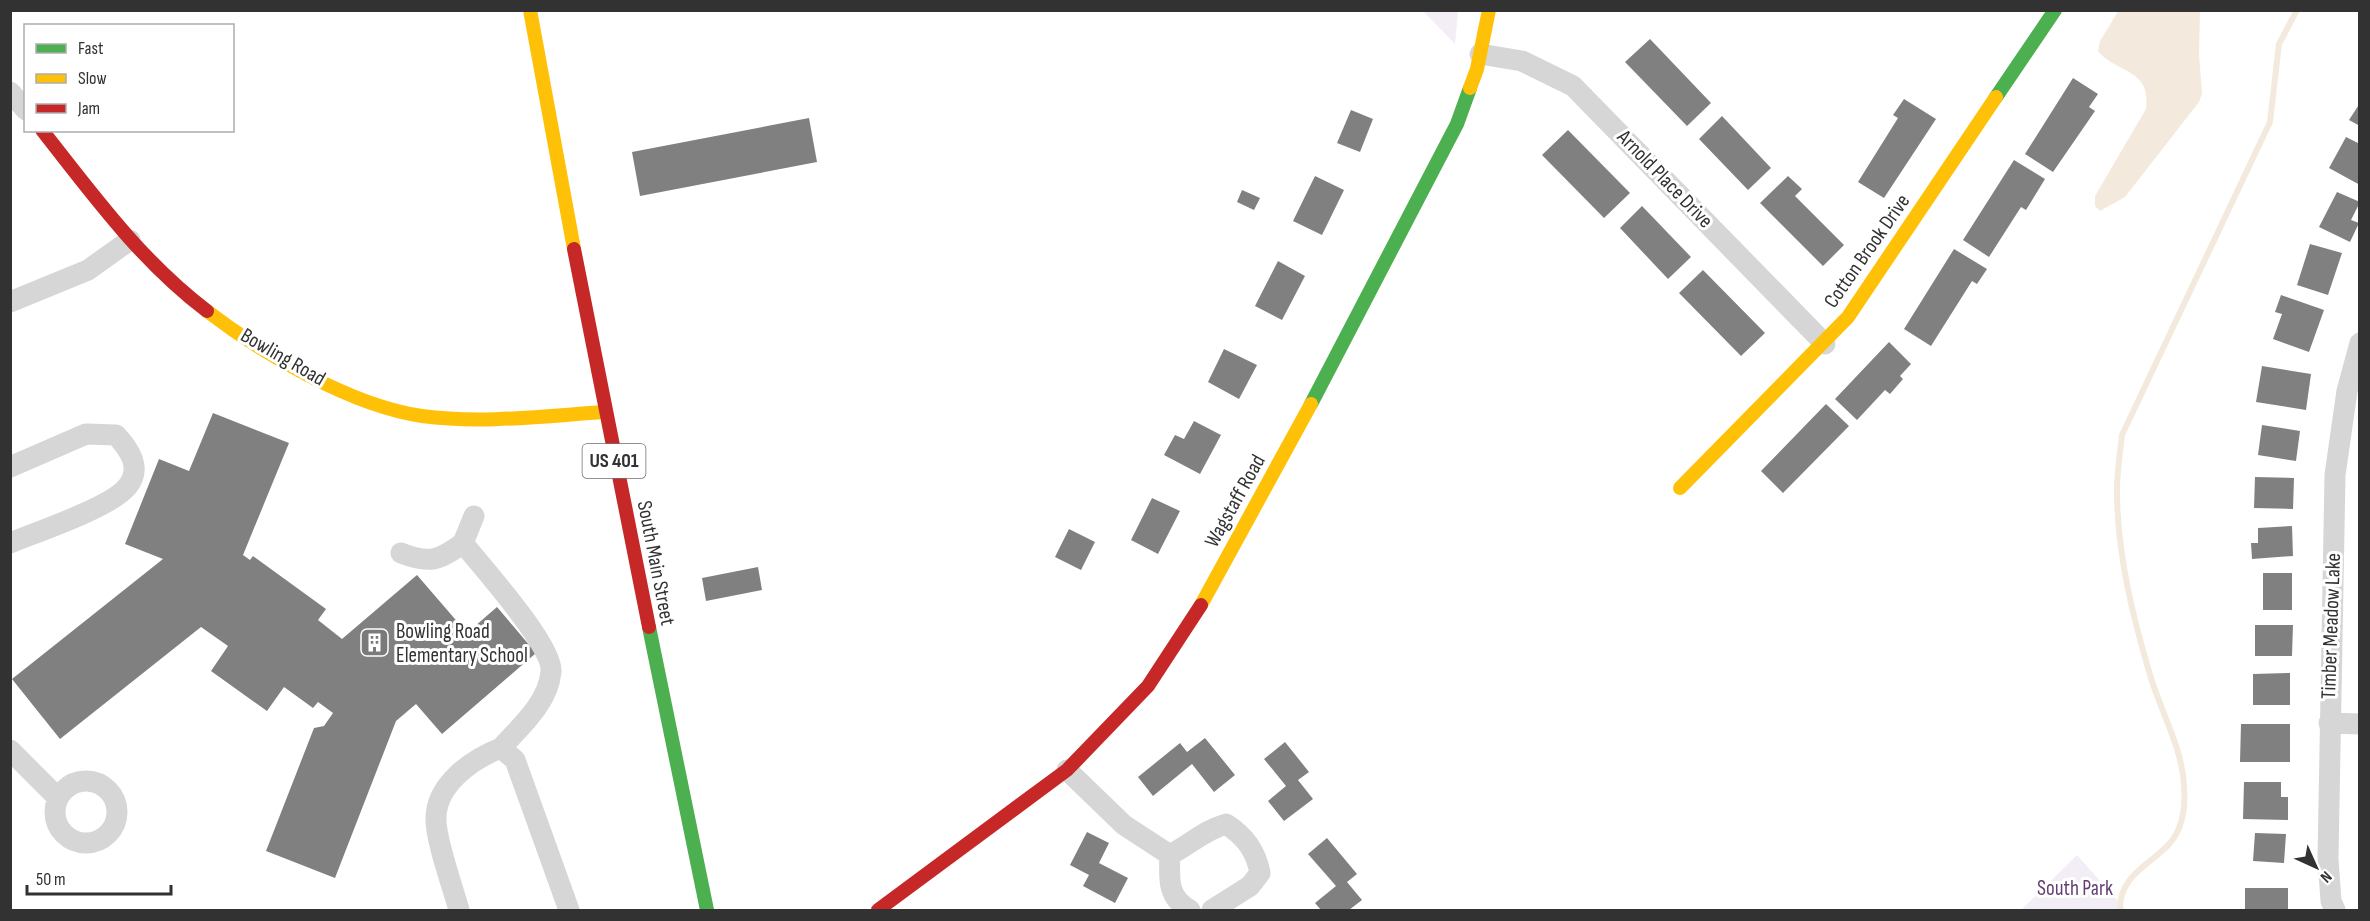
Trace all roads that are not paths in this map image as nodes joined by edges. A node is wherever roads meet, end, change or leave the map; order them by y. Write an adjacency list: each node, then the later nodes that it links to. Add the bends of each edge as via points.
1 (530, 10): 12 (main road, South Main Street / US 401)
2 (1489, 10): 4 (main road, Wagstaff Road)
3 (2055, 10): 10 (main road, Cotton Brook Drive, via 1872,284)
4 (1480, 54): 10 (street, Arnold Place Drive, via 1522,61 1573,86); 23 (main road, Wagstaff Road, via 1457,124 1427,186 1193,619 1148,686)
5 (10, 92): 6 (street)
6 (24, 108)
7 (44, 132): 8 (main road, Bowling Road)
8 (130, 240): 9 (street, via 88,270); 12 (main road, Bowling Road, via 175,285 244,337 309,375 374,404 430,417)
9 (10, 302)
10 (1825, 344): 14 (main road, Cotton Brook Drive)
11 (2360, 344): 19 (street, Timber Meadow Lake, via 2347,391 2335,475)
12 (604, 412): 28 (main road, South Main Street / US 401)
13 (10, 467): 16 (street, via 86,434 116,435 131,450 134,466 128,487 111,500)
14 (1680, 488)
15 (474, 516): 17 (street)
16 (10, 543)
17 (463, 543): 18 (street, via 444,557 420,561); 21 (street, via 542,641 552,670 538,707)
18 (401, 554)
19 (2329, 723): 20 (street); 32 (street, Timber Meadow Lake, via 2328,859)
20 (2360, 724)
21 (501, 748): 26 (street, via 484,754 458,774 439,798 436,820); 27 (street, via 515,760)
22 (10, 750): 24 (street)
23 (1067, 770): 25 (street, via 1124,825); 29 (main road, Wagstaff Road)
24 (58, 798)
25 (1170, 855): 30 (street, via 1169,887 1181,906); 31 (street, via 1210,829 1226,824 1257,855 1260,873 1250,886)
26 (459, 910)
27 (569, 910)
28 (707, 910)
29 (878, 910)
30 (1190, 910)
31 (1212, 910)
32 (2335, 910)

